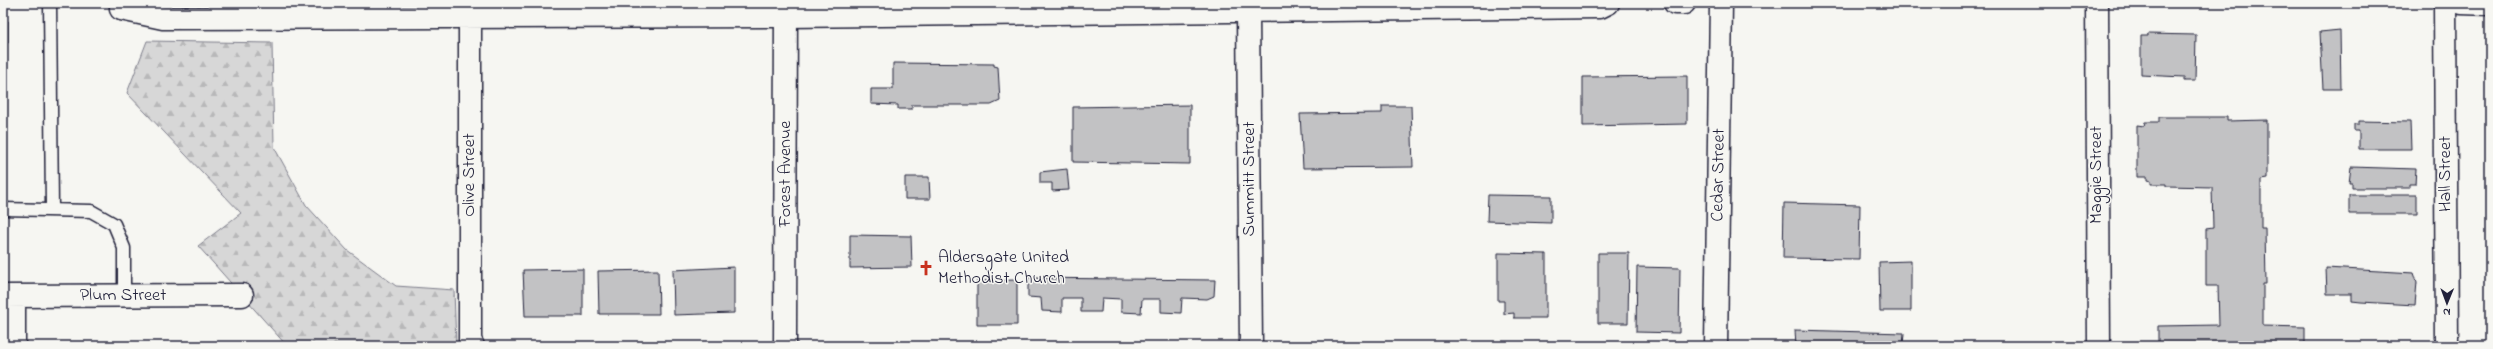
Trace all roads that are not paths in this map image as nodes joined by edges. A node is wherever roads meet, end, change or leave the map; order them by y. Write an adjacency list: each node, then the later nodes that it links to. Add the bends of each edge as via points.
1 (50, 3): 15 (lane)
2 (1608, 3): 13 (street, via 1600,7)
3 (1675, 3): 4 (street)
4 (1684, 3)
5 (1721, 3): 23 (street, Cedar Street)
6 (2096, 3): 24 (street, Maggie Street)
7 (2445, 3): 25 (street, Hall Street)
8 (2461, 3): 9 (street)
9 (2490, 4)
10 (121, 6): 11 (street, via 163,18)
11 (470, 10): 12 (street); 20 (street, Olive Street, via 470,340)
12 (786, 10): 13 (street); 21 (street, Forest Avenue)
13 (1248, 12): 22 (street, Summitt Street)
14 (3, 209): 15 (lane)
15 (52, 209): 18 (lane, via 91,212 114,224 124,248)
16 (242, 295): 18 (street, Plum Street)
17 (8, 296): 18 (street, Plum Street); 19 (street)
18 (124, 296)
19 (14, 346)
20 (473, 346)
21 (785, 346)
22 (1251, 346)
23 (1716, 346)
24 (2099, 346)
25 (2447, 346)

